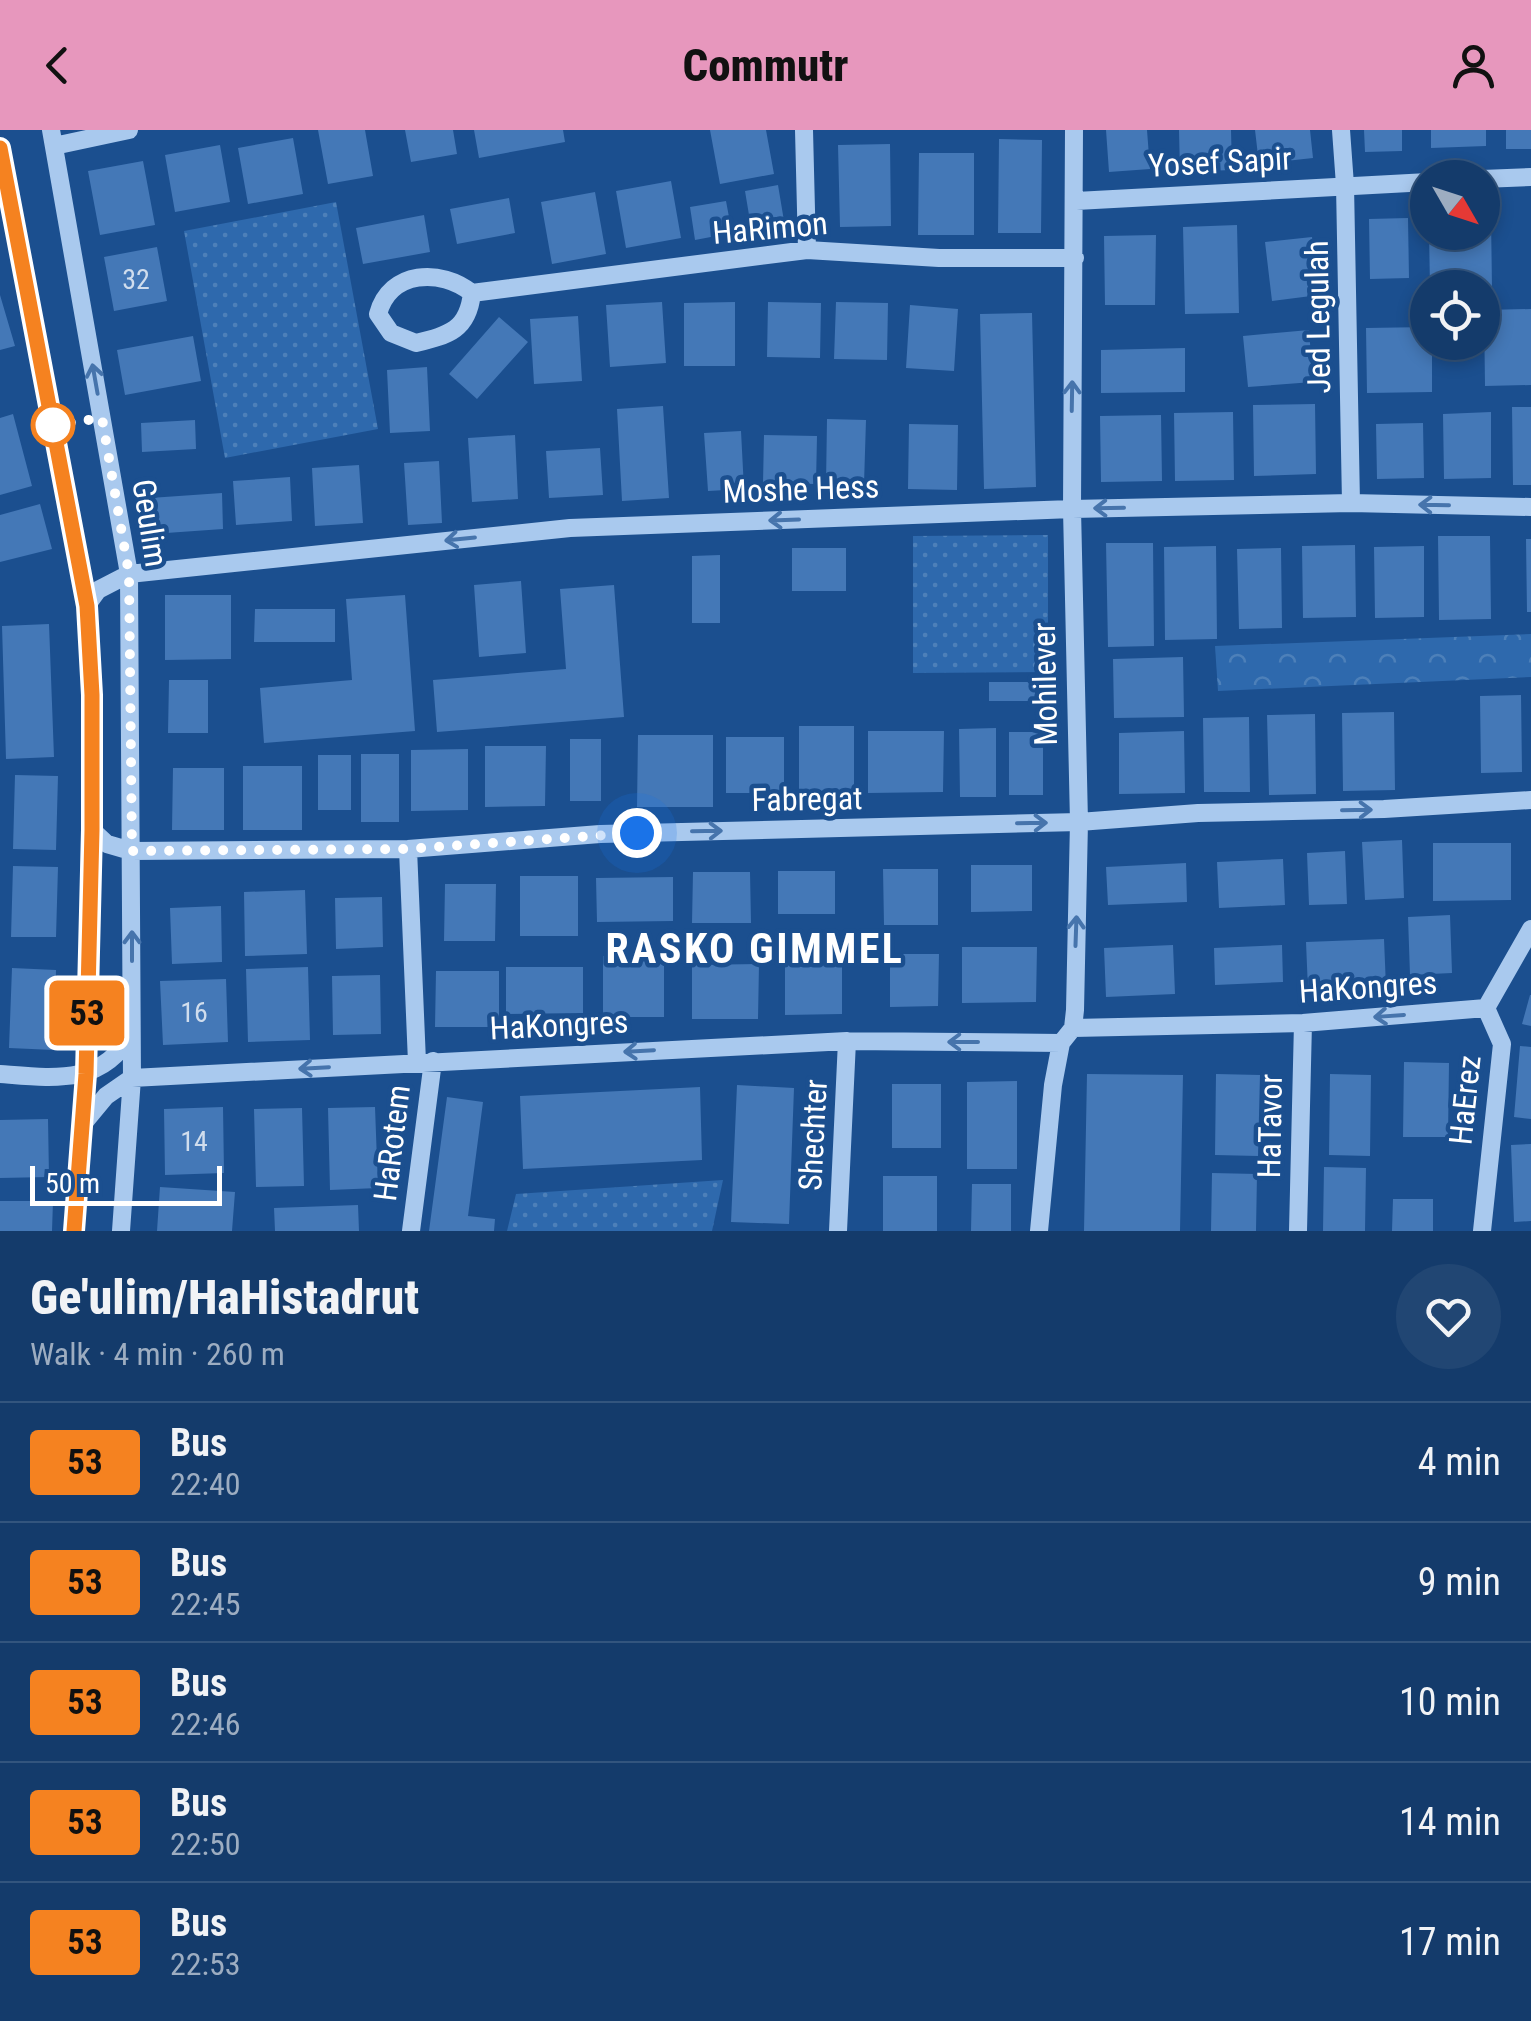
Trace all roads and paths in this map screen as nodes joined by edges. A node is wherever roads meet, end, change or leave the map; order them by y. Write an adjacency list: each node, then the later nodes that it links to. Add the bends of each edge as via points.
1 (129, 130): 5 (street)
2 (804, 130): 12 (street)
3 (1074, 130): 11 (street, Mohilever)
4 (1342, 130): 10 (street, Jed Legulah)
5 (52, 138): 18 (street, Geulim, one-way to 5)
6 (1, 161): 19 (street)
7 (1531, 177): 8 (street)
8 (1500, 179)
9 (1410, 183): 10 (street, Yosef Sapir)
10 (1346, 186): 11 (street, Yosef Sapir); 15 (street, Jed Legulah)
11 (1076, 201): 13 (street, Mohilever)
12 (806, 250): 13 (street, HaRimon); 14 (street, HaRimon)
13 (1075, 258): 17 (street, Mohilever, one-way to 13)
14 (472, 293): 14 (street, HaRimon, via 455,279 420,276 382,300 378,314 391,333 416,343 458,328 470,314)
15 (1351, 503): 16 (street, Moshe Hess, one-way to 15); 17 (street, Moshe Hess, one-way to 17)
16 (1531, 506)
17 (1072, 509): 18 (street, Moshe Hess, one-way to 18, via 570,528); 21 (street, Mohilever)
18 (129, 574): 19 (street, Moshe Hess, via 98,590); 24 (street, Geulim)
19 (87, 606): 22 (street)
20 (1531, 800): 21 (street, Fabregat, one-way to 20)
21 (1079, 822): 23 (street, Fabregat, one-way to 21, via 600,834); 29 (street, Mohilever, one-way to 21)
22 (92, 830): 24 (street, Fabregat, via 107,844); 33 (street)
23 (408, 849): 24 (street, Fabregat); 31 (street, HaRotem)
24 (132, 851): 28 (street, Geulim, one-way to 24)
25 (1531, 929): 26 (street, HaErez)
26 (1486, 1008): 27 (street, HaKongres, one-way to 27); 42 (street, HaErez, via 1502,1044)
27 (1303, 1022): 29 (street, HaKongres); 41 (street, HaTavor)
28 (132, 1031): 33 (street, via 114,1059); 34 (street, Geulim)
29 (1067, 1036): 30 (street, HaKongres, one-way to 30); 40 (street, Mohilever, via 1053,1085)
30 (847, 1041): 31 (street, HaKongres, one-way to 31); 39 (street, Shechter)
31 (425, 1062): 34 (street, HaKongres, one-way to 34); 38 (street, HaRotem)
32 (0, 1074): 33 (street)
33 (86, 1074): 35 (street)
34 (132, 1078): 35 (street, via 106,1096); 37 (street, Geulim)
35 (80, 1128): 36 (street)
36 (74, 1231)
37 (121, 1231)
38 (411, 1231)
39 (838, 1231)
40 (1039, 1231)
41 (1298, 1231)
42 (1482, 1231)

